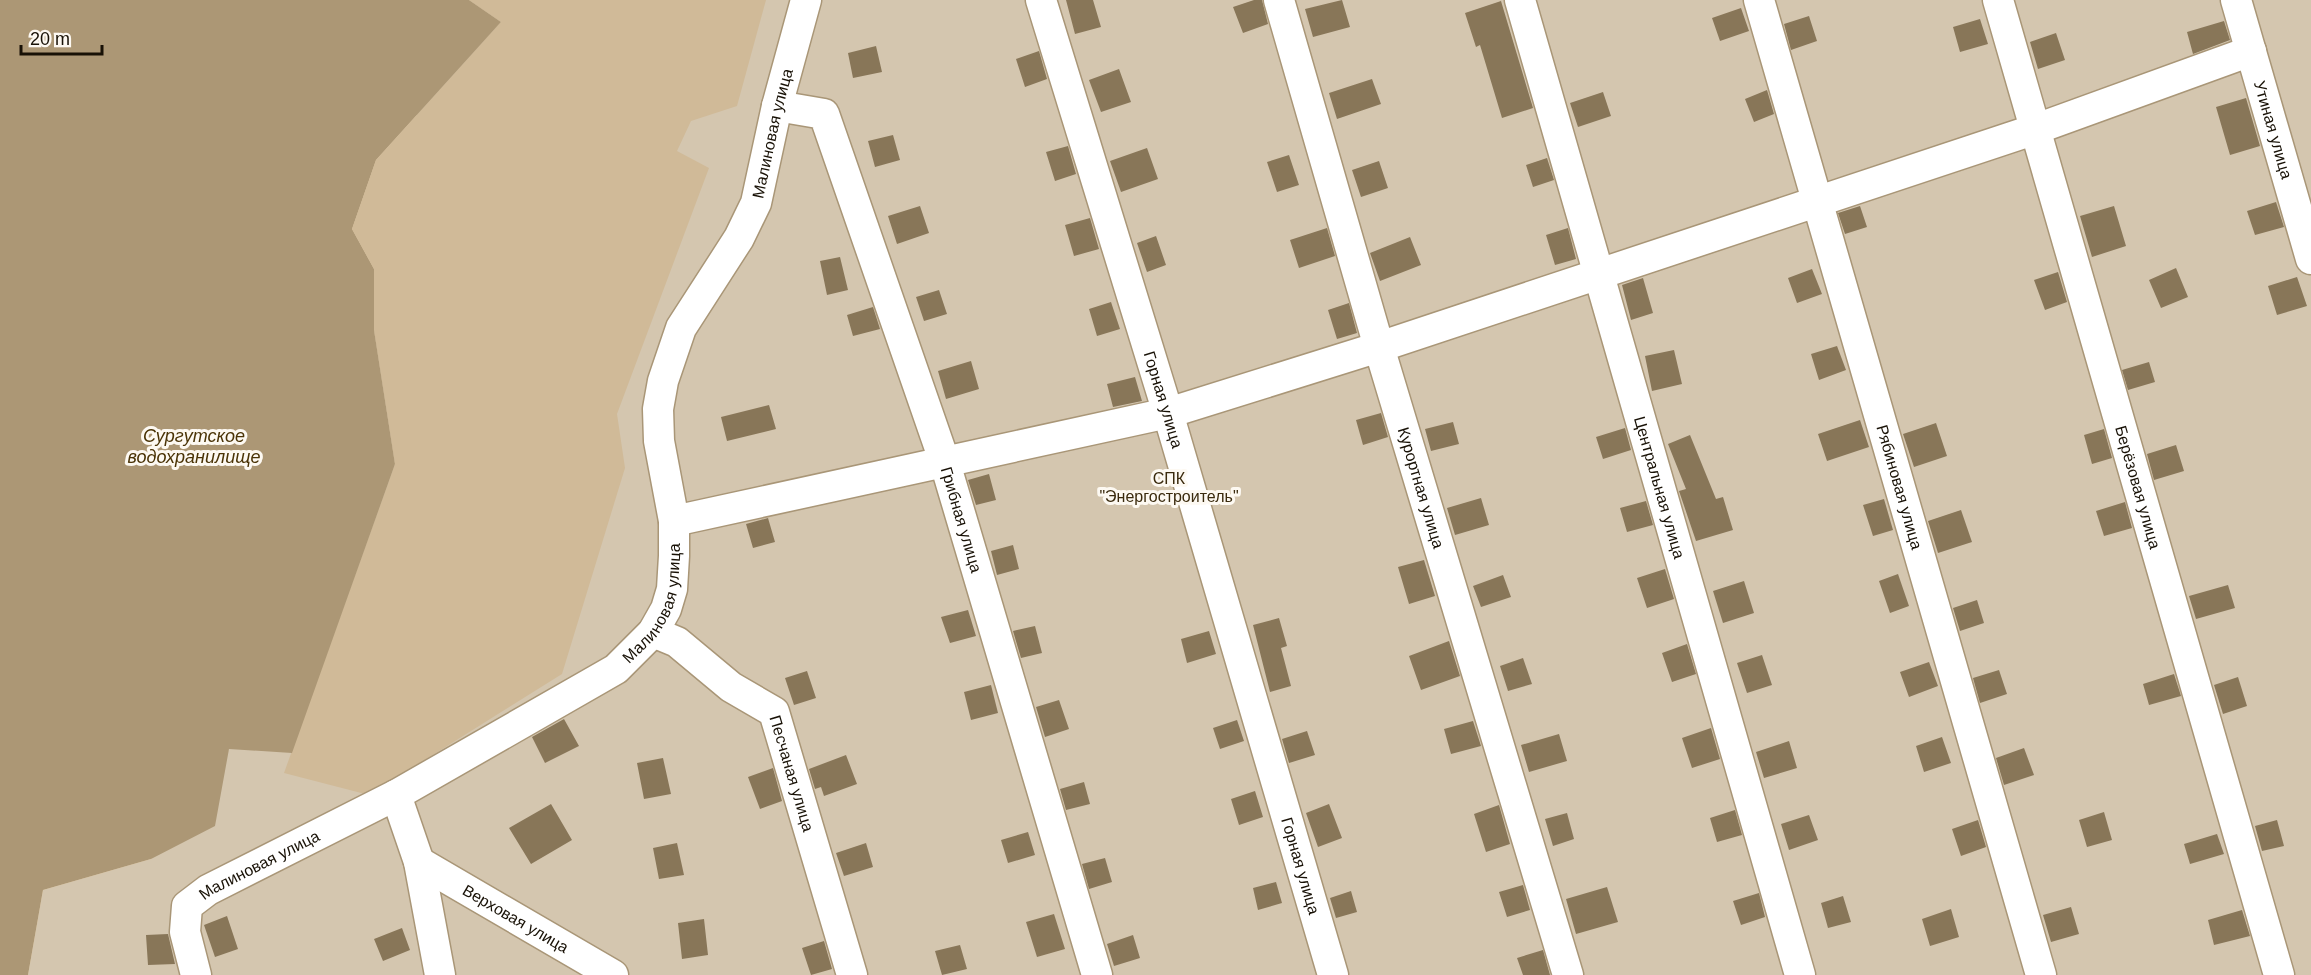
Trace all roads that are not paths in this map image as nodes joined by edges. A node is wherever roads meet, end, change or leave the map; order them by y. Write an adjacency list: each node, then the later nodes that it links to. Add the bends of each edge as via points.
1 (806, 0): 9 (street, Малиновая улица)
2 (1041, 0): 15 (street, Горная улица)
3 (1279, 0): 14 (street, Курортная улица)
4 (1520, 0): 13 (street, Центральная улица)
5 (1759, 0): 11 (street, Рябиновая улица)
6 (1998, 0): 10 (street, Берёзовая улица)
7 (2236, 0): 8 (street, Утиная улица)
8 (2251, 51): 10 (street); 12 (street, Утиная улица)
9 (777, 106): 16 (street, Грибная улица, via 824,114); 17 (street, Малиновая улица, via 756,203 739,238 681,328 663,381 658,409 659,441)
10 (2036, 129): 11 (street); 30 (street, Берёзовая улица)
11 (1818, 201): 13 (street); 29 (street, Рябиновая улица)
12 (2311, 259)
13 (1598, 275): 14 (street); 28 (street, Центральная улица)
14 (1380, 347): 15 (street); 27 (street, Курортная улица)
15 (1168, 413): 16 (street); 26 (street, Горная улица)
16 (945, 463): 17 (street); 25 (street, Грибная улица)
17 (674, 521): 18 (street, Малиновая улица, via 672,588)
18 (653, 632): 19 (street, Малиновая улица, via 616,669); 24 (street, Песчаная улица, via 677,642 731,687 774,712)
19 (396, 795): 20 (street); 21 (street, Малиновая улица, via 208,890 187,906 185,932)
20 (419, 862): 22 (street); 23 (street, Верховая улица)
21 (196, 975)
22 (440, 975)
23 (614, 975)
24 (852, 975)
25 (1097, 975)
26 (1333, 975)
27 (1568, 975)
28 (1800, 975)
29 (2041, 975)
30 (2279, 975)

